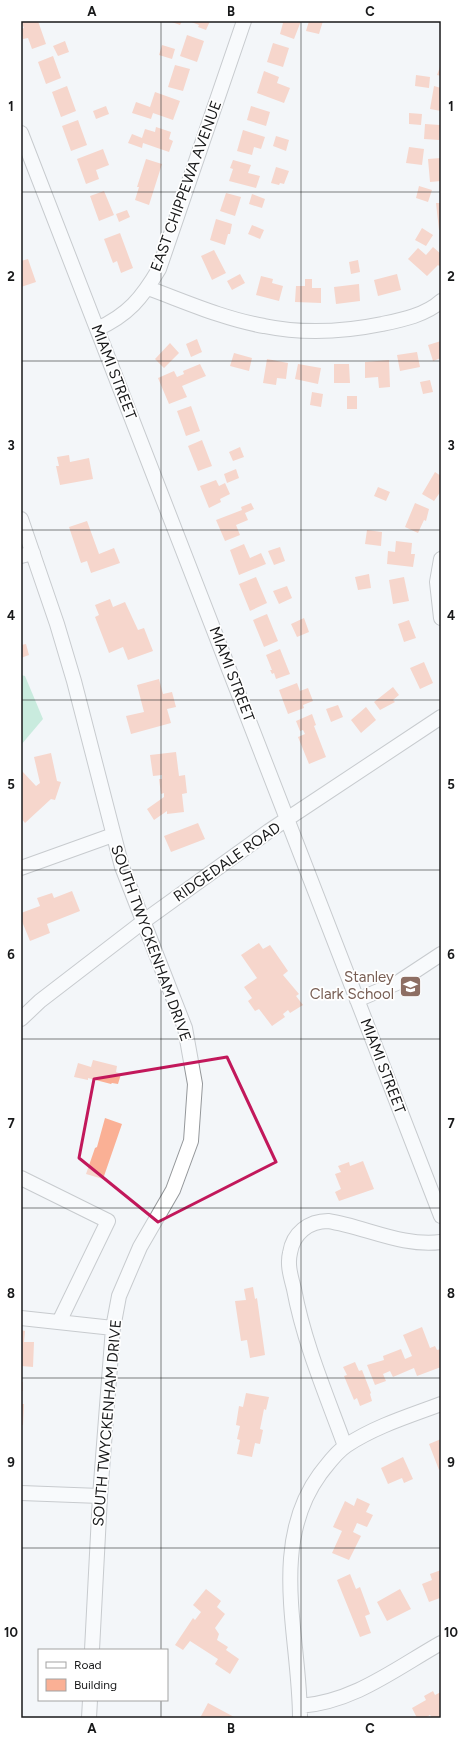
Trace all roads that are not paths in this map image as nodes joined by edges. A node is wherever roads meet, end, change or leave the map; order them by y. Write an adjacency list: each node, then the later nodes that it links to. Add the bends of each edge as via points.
1 (244, 21): 3 (street, EAST CHIPPEWA AVENUE, via 168,246)
2 (21, 132): 5 (street, MIAMI STREET)
3 (148, 288): 4 (street, via 202,308 263,326 309,331 343,330 393,322 414,316); 5 (street, EAST CHIPPEWA AVENUE, via 126,313)
4 (441, 301)
5 (97, 329): 11 (street, MIAMI STREET)
6 (21, 519): 7 (street, SOUTH TWYCKENHAM DRIVE)
7 (27, 555): 12 (street, SOUTH TWYCKENHAM DRIVE, via 57,624)
8 (441, 559): 9 (street, via 437,582)
9 (441, 618)
10 (441, 717): 11 (street, RIDGEDALE ROAD)
11 (288, 819): 14 (street, RIDGEDALE ROAD); 16 (street, MIAMI STREET)
12 (113, 835): 13 (street); 14 (street, SOUTH TWYCKENHAM DRIVE, via 131,893)
13 (21, 868)
14 (144, 921): 17 (street, RIDGEDALE ROAD, via 40,1001); 23 (street, SOUTH TWYCKENHAM DRIVE, via 185,1028 194,1084 191,1140 173,1190 140,1247 119,1296)
15 (441, 954): 16 (street, via 397,983)
16 (357, 1000): 19 (street, MIAMI STREET)
17 (21, 1019)
18 (21, 1178): 22 (street, via 108,1220)
19 (441, 1216)
20 (441, 1242): 25 (street, via 408,1241 328,1221 320,1221 305,1228 294,1240 289,1254 289,1264 298,1315 305,1340)
21 (21, 1318): 22 (street)
22 (59, 1322): 23 (street)
23 (113, 1328): 27 (street, SOUTH TWYCKENHAM DRIVE)
24 (441, 1404): 25 (street, via 371,1431)
25 (346, 1446): 31 (street, via 330,1461 304,1501 292,1542 291,1585)
26 (21, 1493): 27 (street)
27 (100, 1496): 29 (street, SOUTH TWYCKENHAM DRIVE)
28 (441, 1643): 31 (street, via 365,1688)
29 (92, 1649)
30 (90, 1701): 32 (street)
31 (300, 1712)
32 (89, 1718)

